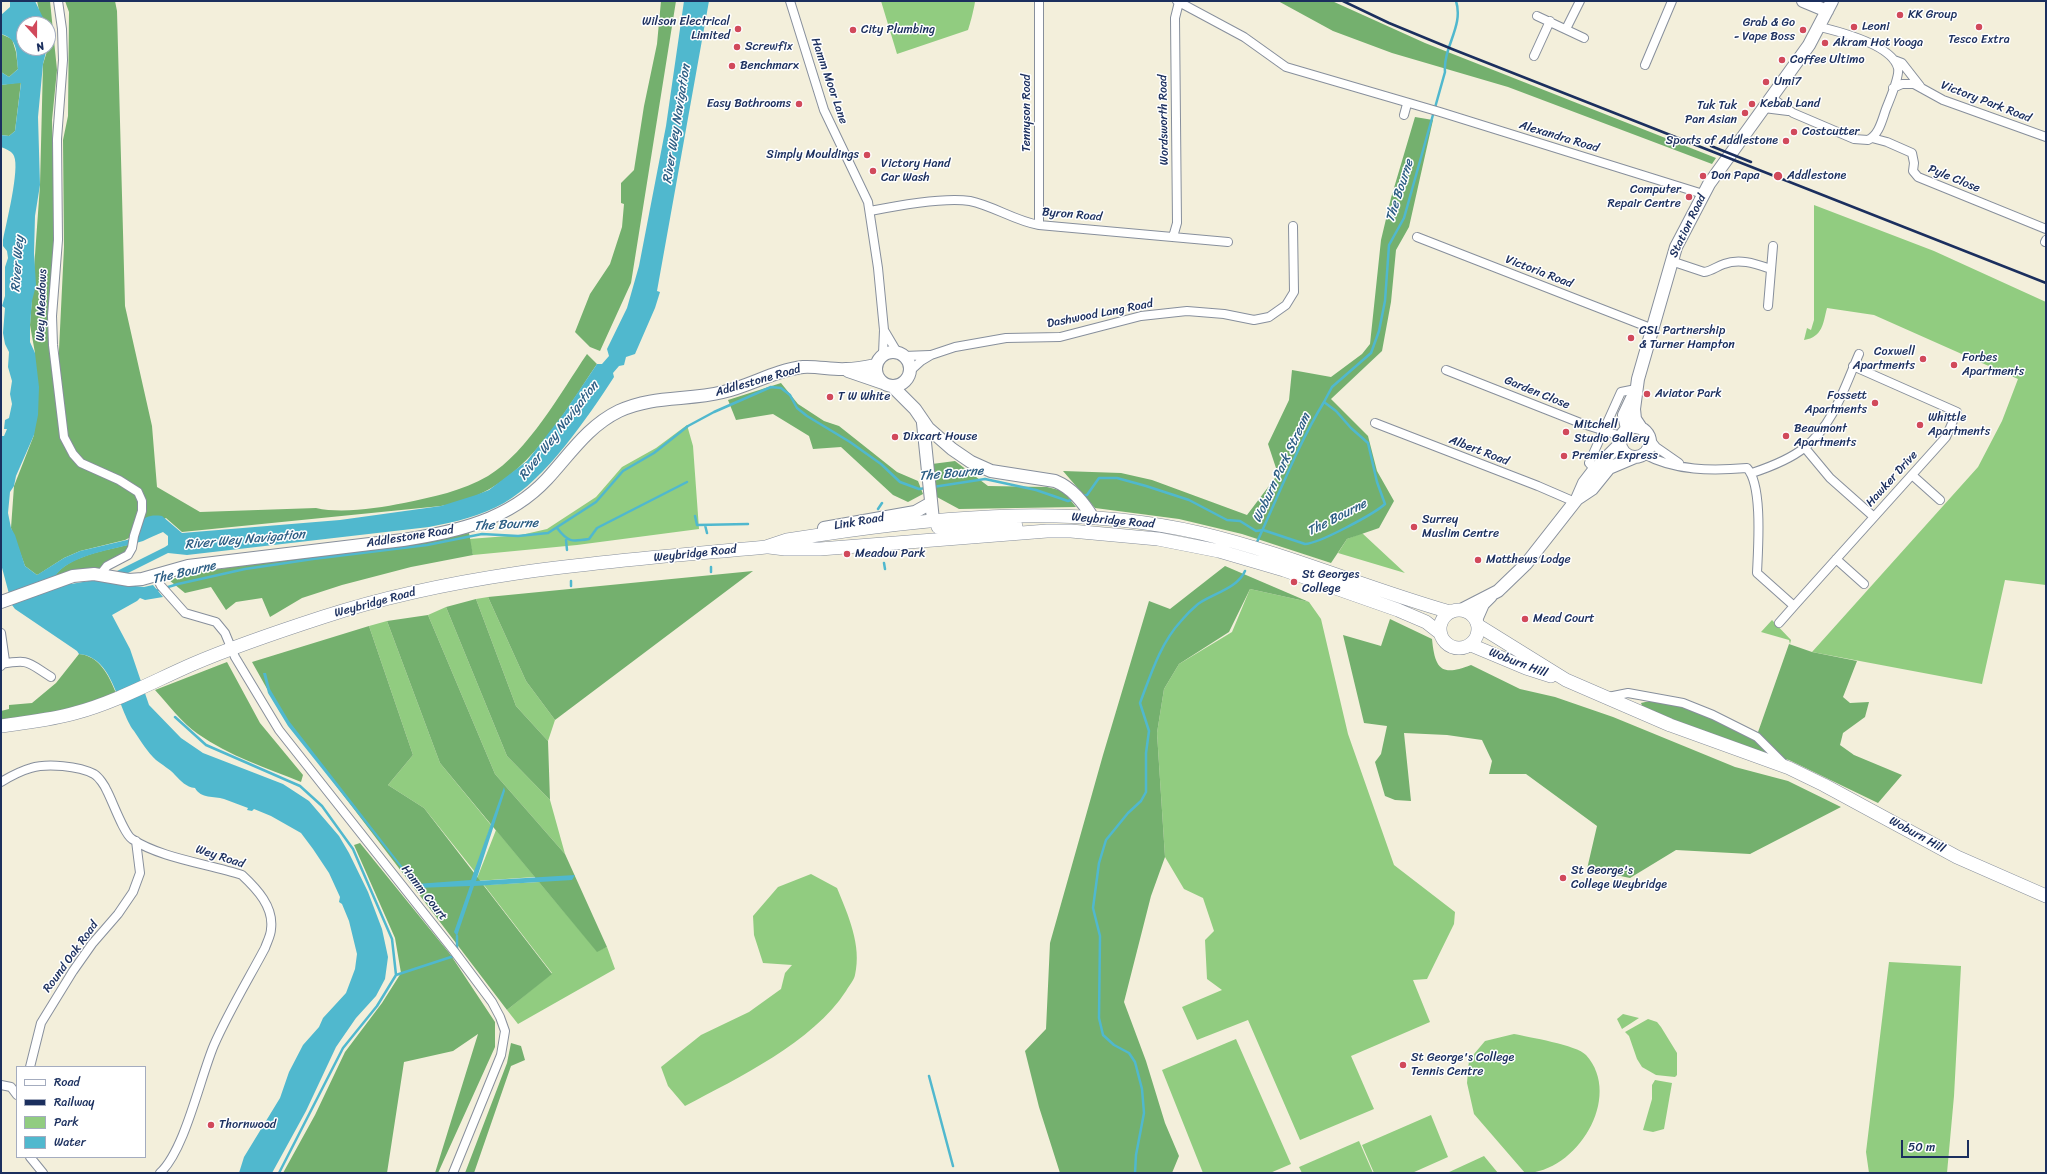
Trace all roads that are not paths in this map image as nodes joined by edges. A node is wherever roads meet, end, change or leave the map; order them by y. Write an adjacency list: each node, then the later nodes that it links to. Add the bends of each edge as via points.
1 (58, 1): 74 (street, Wey Meadows, via 63,60 57,139 58,240 52,316 58,400 64,437 81,463 119,480 138,492 142,501 142,511 128,555 107,566)
2 (790, 1): 27 (street, Hamm Moor Lane, via 824,110 862,188)
3 (1039, 1): 28 (street, Tennyson Road)
4 (1580, 1): 12 (street)
5 (1672, 1): 16 (street)
6 (1803, 1): 8 (street)
7 (1178, 2): 20 (street, Alexandra Road, via 1256,45 1286,67); 31 (street, Wordsworth Road, via 1175,18 1177,222)
8 (1830, 6): 11 (street, Station Road)
9 (1537, 16): 10 (street)
10 (1550, 21): 12 (street); 14 (street)
11 (1820, 27): 15 (street, Victory Park Road, via 1872,44); 19 (street, Station Road)
12 (1566, 29): 13 (street, via 1569,33)
13 (1584, 38)
14 (1534, 56)
15 (1894, 60): 17 (street, Victory Park Road, via 1902,63); 18 (street, via 1898,70)
16 (1645, 65)
17 (1920, 86): 18 (street, via 1910,83); 24 (street, Victory Park Road, via 1943,100)
18 (1894, 88): 25 (street, via 1879,129)
19 (1772, 98): 21 (street, Station Road); 22 (street)
20 (1404, 102): 23 (street); 26 (street, Alexandra Road)
21 (1764, 108): 22 (street); 26 (street, Station Road)
22 (1788, 111): 25 (street, via 1854,139)
23 (1404, 115)
24 (2046, 137)
25 (1872, 138): 30 (street, Pyle Close, via 1912,153 1913,171 1918,177)
26 (1704, 194): 35 (street, Station Road)
27 (870, 211): 28 (street, Byron Road, via 959,200 995,208); 39 (street, Hamm Moor Lane)
28 (1039, 225): 31 (street, Byron Road)
29 (1293, 226): 43 (street, Dashwood Lang Road, via 1294,292 1286,305 1269,317 1254,320 1187,311 1141,316 1060,337 988,340)
30 (2046, 229)
31 (1173, 237): 33 (street, Byron Road)
32 (1417, 237): 38 (street, Victoria Road)
33 (1228, 242)
34 (1773, 246): 36 (street)
35 (1671, 261): 36 (street, via 1704,272 1737,261); 38 (street, Station Road)
36 (1771, 269): 37 (street)
37 (1768, 306)
38 (1653, 329): 50 (street, Station Road)
39 (884, 330): 40 (street, Hamm Moor Lane); 41 (street, Hamm Moor Lane)
40 (883, 354): 41 (street); 44 (street)
41 (901, 354): 43 (street, Dashwood Lang Road); 48 (street, via 909,363)
42 (1859, 354): 45 (street)
43 (931, 355): 48 (street, Dashwood Lang Road, via 920,361)
44 (876, 365): 46 (street, Addlestone Road); 49 (street, via 876,375)
45 (1853, 366): 58 (street, via 1837,407); 63 (street, Hawker Drive, via 1957,412 1946,437)
46 (845, 370): 49 (street, Addlestone Road); 75 (street, Addlestone Road, via 807,367 790,369 723,392 649,400 634,405 612,415 593,428 529,496 503,513 468,527 403,540 188,566)
47 (1446, 370): 55 (street, Garden Close)
48 (909, 373): 49 (street, via 902,383); 51 (street, Addlestone Road)
49 (887, 385): 51 (street, Addlestone Road)
50 (1636, 391): 54 (street, Station Road, via 1635,419); 55 (street, via 1621,392); 56 (street, Station Road, via 1624,415)
51 (915, 408): 52 (street, Addlestone Road)
52 (923, 423): 64 (street, via 927,442); 68 (street, Addlestone Road, via 952,449 991,471 1055,481 1072,491)
53 (1375, 423): 66 (street, Albert Road)
54 (1641, 428): 56 (street); 57 (street)
55 (1604, 431): 56 (street, Garden Close); 61 (street, via 1589,463)
56 (1623, 436): 59 (street, via 1624,452 1630,456); 61 (street)
57 (1649, 438): 59 (street, via 1649,446); 60 (street, via 1660,451)
58 (1805, 448): 62 (street, via 1780,463); 67 (street, via 1830,478)
59 (1639, 455): 60 (street); 61 (street)
60 (1685, 467): 62 (street, via 1719,470 1747,468)
61 (1598, 473): 66 (street, via 1592,489)
62 (1752, 473): 79 (street, via 1757,497 1758,573)
63 (1912, 475): 65 (street); 67 (street, Hawker Drive)
64 (930, 492): 69 (street); 71 (street, Link Road, via 915,512 798,533)
65 (1940, 500)
66 (1576, 501): 77 (street, via 1526,564 1506,585)
67 (1874, 517): 73 (street, Hawker Drive)
68 (1093, 518): 69 (main road, Weybridge Road, via 995,517); 80 (main road, Weybridge Road, via 1159,525 1237,543)
69 (933, 520): 70 (main road, via 939,528 1007,525); 71 (main road, Weybridge Road)
70 (1047, 531): 72 (main road, Weybridge Road, via 820,549 785,550); 84 (main road, Weybridge Road, via 1130,535 1255,560 1398,610 1426,622)
71 (787, 540): 72 (main road, Weybridge Road)
72 (766, 547): 86 (main road, Weybridge Road, via 556,568 452,583 323,617)
73 (1836, 559): 76 (street); 79 (street, Hawker Drive)
74 (102, 575): 75 (street, Addlestone Road, via 129,580); 78 (street, Addlestone Road, via 88,574 68,578)
75 (158, 581): 86 (street, Hamm Court, via 166,593 189,615 216,622 225,633)
76 (1864, 584)
77 (1492, 595): 80 (street); 81 (street, via 1483,604)
78 (3, 601)
79 (1794, 606): 82 (street, Hawker Drive)
80 (1455, 611): 81 (main road, via 1469,614); 84 (main road, via 1442,620)
81 (1478, 623): 85 (main road, via 1477,636); 89 (main road, Woburn Hill)
82 (1779, 623)
83 (1, 633): 87 (street, via 5,661)
84 (1440, 633): 85 (main road, via 1446,644 1451,647 1462,648)
85 (1471, 645): 89 (main road, Woburn Hill, via 1526,668)
86 (232, 649): 91 (main road, Weybridge Road, via 116,699 62,716); 102 (street, Hamm Court, via 279,730 454,951 492,1002 500,1017 505,1031 501,1055)
87 (1, 665): 88 (street, via 22,660)
88 (50, 677)
89 (1566, 680): 90 (main road, Woburn Hill)
90 (1607, 698): 92 (main road, Woburn Hill, via 1670,725); 92 (street, Woburn Hill, via 1628,693 1683,703 1757,737)
91 (1, 726)
92 (1790, 768): 95 (main road, Woburn Hill, via 1957,857)
93 (1, 782): 94 (street, Wey Road, via 32,767 50,765 95,775 107,790 130,838)
94 (136, 841): 96 (street, Round Oak Road, via 140,873 132,892 73,971 41,1022); 101 (street, Wey Road, via 152,849 242,875 254,885 264,899 271,921 271,931 265,948 214,1045 186,1124 174,1152)
95 (2046, 896)
96 (30, 1066)
97 (1, 1085): 98 (street)
98 (16, 1090)
99 (31, 1158): 100 (street)
100 (43, 1173)
101 (160, 1173)
102 (453, 1173)

